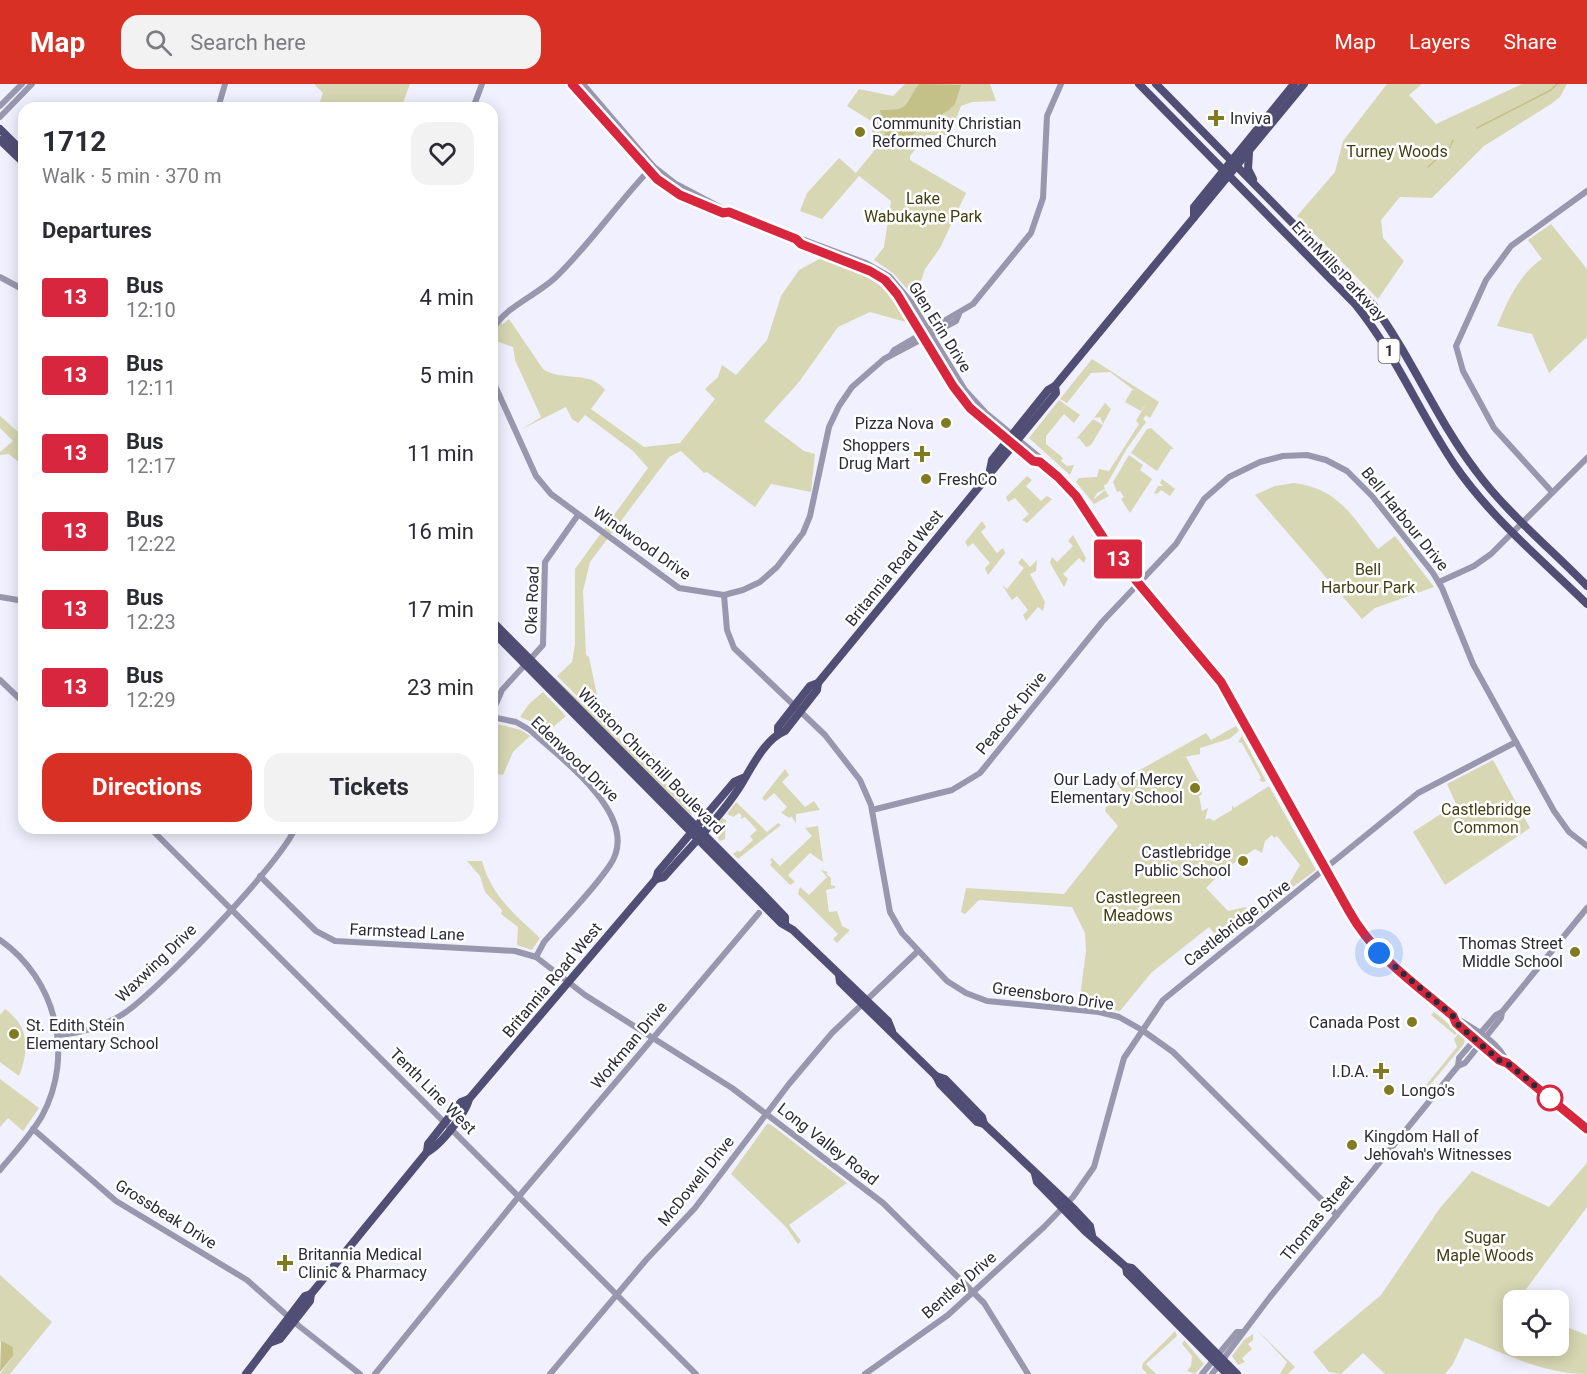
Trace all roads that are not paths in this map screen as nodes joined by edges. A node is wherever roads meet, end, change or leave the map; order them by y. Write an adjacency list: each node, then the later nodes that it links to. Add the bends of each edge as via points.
1 (22, 84): 15 (street)
2 (32, 84): 16 (street)
3 (215, 84): 12 (street)
4 (482, 84): 14 (street)
5 (572, 84): 24 (street, Glen Erin Drive)
6 (583, 84): 24 (street, Glen Erin Drive)
7 (1061, 84): 34 (street, Windwood Drive, via 1047,116 1043,198 1031,233 956,321)
8 (1139, 84): 25 (main road, Erin Mills Parkway / 1)
9 (1156, 84): 21 (main road, Erin Mills Parkway / 1)
10 (1294, 84): 20 (main road, Britannia Road West)
11 (1304, 84): 20 (main road, Britannia Road West)
12 (224, 86): 13 (street)
13 (220, 102)
14 (475, 102)
15 (0, 106)
16 (0, 117)
17 (0, 129): 19 (main road)
18 (0, 140): 22 (main road)
19 (18, 147)
20 (1246, 149): 21 (main road); 23 (main road, Britannia Road West); 26 (main road, via 1248,169)
21 (1221, 151): 23 (main road, Erin Mills Parkway / 1)
22 (18, 157)
23 (1234, 164): 25 (main road, Britannia Road West); 26 (main road, Erin Mills Parkway / 1)
24 (651, 168): 33 (street, via 557,276); 34 (street, Glen Erin Drive, via 680,195 796,239 804,238 878,269 894,280)
25 (1226, 173): 27 (main road, Erin Mills Parkway / 1); 28 (main road, Britannia Road West); 30 (main road, Britannia Road West, via 1194,207)
26 (1256, 186): 40 (main road, Erin Mills Parkway / 1, via 1372,305 1401,346 1471,465)
27 (1241, 188): 28 (main road); 41 (main road, Erin Mills Parkway / 1, via 1375,328 1456,467)
28 (1219, 189): 30 (main road, Britannia Road West)
29 (1587, 191): 38 (street, via 1511,246 1486,280 1456,346 1463,371 1502,440)
30 (1194, 217): 36 (main road, Britannia Road West, via 1055,387 1056,393)
31 (0, 277): 32 (street)
32 (18, 287)
33 (498, 323)
34 (926, 334): 36 (street, Glen Erin Drive, via 965,390); 45 (street, Windwood Drive, via 860,378 836,411 810,516 799,539 760,582)
35 (498, 392): 39 (street, Windwood Drive, via 538,479 550,494)
36 (1013, 440): 43 (street, Glen Erin Drive, via 1038,456 1076,496 1114,554); 55 (main road, Britannia Road West, via 818,683 817,690)
37 (1587, 458): 38 (street)
38 (1552, 492): 40 (street)
39 (578, 515): 45 (street, Windwood Drive, via 679,588); 51 (street, Oka Road, via 545,561 545,636)
40 (1523, 522): 41 (street); 44 (main road, Erin Mills Parkway / 1)
41 (1513, 531): 42 (street, via 1483,560); 48 (main road, Erin Mills Parkway / 1)
42 (1439, 582): 43 (street, Bell Harbour Drive, via 1354,476 1326,460 1295,455 1260,462 1220,483 1204,499 1176,544); 57 (street, Bell Harbour Drive, via 1473,664)
43 (1140, 584): 58 (street, Peacock Drive, via 1102,622 980,773 952,790); 63 (street, Glen Erin Drive, via 1221,682)
44 (1587, 586)
45 (723, 595): 55 (street, Greensboro Drive, via 727,630 734,648)
46 (0, 597): 47 (street)
47 (18, 600)
48 (1587, 604)
49 (498, 628): 51 (main road, Winston Churchill Boulevard)
50 (498, 636): 51 (main road, Winston Churchill Boulevard)
51 (529, 663): 54 (street, Oka Road, via 502,690); 59 (main road, Winston Churchill Boulevard)
52 (0, 680): 53 (street)
53 (18, 697)
54 (498, 700)
55 (797, 710): 58 (street, Greensboro Drive, via 825,735 853,770 867,792); 59 (main road, Britannia Road West, via 785,731 778,734 743,778 734,782)
56 (498, 717): 70 (street, Edenwood Drive, via 530,730 607,804 617,826 611,863 544,942)
57 (1516, 742): 62 (street, Bell Harbour Drive, via 1562,823); 63 (street, Castlebridge Drive, via 1418,793)
58 (872, 810): 69 (street, Greensboro Drive, via 887,902 898,927)
59 (697, 833): 71 (main road, Britannia Road West, via 664,877 656,879); 72 (main road, Winston Churchill Boulevard, via 781,923 845,978)
60 (156, 834): 65 (street, Tenth Line West)
61 (291, 834): 64 (street, Waxwing Drive)
62 (1587, 846)
63 (1326, 870): 73 (street, Castlebridge Drive, via 1169,994); 76 (street, Glen Erin Drive, via 1370,944)
64 (260, 876): 65 (street, Waxwing Drive); 70 (street, Farmstead Lane, via 316,931 335,941 515,951)
65 (231, 908): 74 (street, Waxwing Drive, via 130,1009 97,1027); 78 (street, Tenth Line West)
66 (1587, 908): 76 (street, Thomas Street)
67 (759, 913): 75 (street, Workman Drive)
68 (0, 940): 74 (street, via 38,978 51,1005)
69 (918, 951): 72 (street, McDowell Drive); 73 (street, Greensboro Drive, via 947,981 975,998 1110,1014)
70 (536, 957): 71 (street, Farmstead Lane)
71 (569, 983): 75 (street, Long Valley Road); 78 (main road, Britannia Road West, via 469,1099 462,1102)
72 (863, 1001): 77 (street, McDowell Drive); 83 (main road, Winston Churchill Boulevard, via 888,1021 892,1031 977,1122 984,1124 1035,1174 1037,1182)
73 (1142, 1030): 83 (street, Castlebridge Drive, via 1124,1058 1094,1167); 84 (street, Greensboro Drive, via 1173,1052)
74 (58, 1035): 79 (street, via 55,1083)
75 (653, 1037): 77 (street, Long Valley Road, via 707,1070); 82 (street, Workman Drive)
76 (1480, 1039): 80 (street, Glen Erin Drive, via 1499,1060); 84 (street, Thomas Street, via 1465,1063 1458,1066)
77 (766, 1114): 85 (street, Long Valley Road, via 883,1203); 86 (street, McDowell Drive, via 695,1208)
78 (448, 1125): 82 (street, Tenth Line West); 87 (main road, Britannia Road West, via 428,1144 427,1152 311,1294 305,1296)
79 (33, 1129): 81 (street); 87 (street, Grossbeak Drive, via 116,1201 247,1280)
80 (1587, 1129)
81 (0, 1170)
82 (520, 1196): 86 (street, Tenth Line West); 91 (street, Workman Drive)
83 (1065, 1205): 85 (street, Bentley Drive); 88 (main road, Winston Churchill Boulevard, via 1126,1267 1127,1273)
84 (1337, 1215): 88 (street, Thomas Street)
85 (973, 1292): 94 (street, Bentley Drive, via 935,1325); 95 (street, Long Valley Road, via 993,1315)
86 (618, 1295): 92 (street, McDowell Drive); 93 (street, Tenth Line West)
87 (291, 1319): 89 (main road, Britannia Road West, via 274,1334); 90 (street, Grossbeak Drive)
88 (1219, 1361): 96 (street, Thomas Street); 97 (street, Thomas Street); 98 (main road, Winston Churchill Boulevard); 99 (main road, Winston Churchill Boulevard)
89 (246, 1374)
90 (360, 1374)
91 (375, 1374)
92 (550, 1374)
93 (696, 1374)
94 (865, 1374)
95 (1028, 1374)
96 (1202, 1374)
97 (1212, 1374)
98 (1227, 1374)
99 (1237, 1374)

